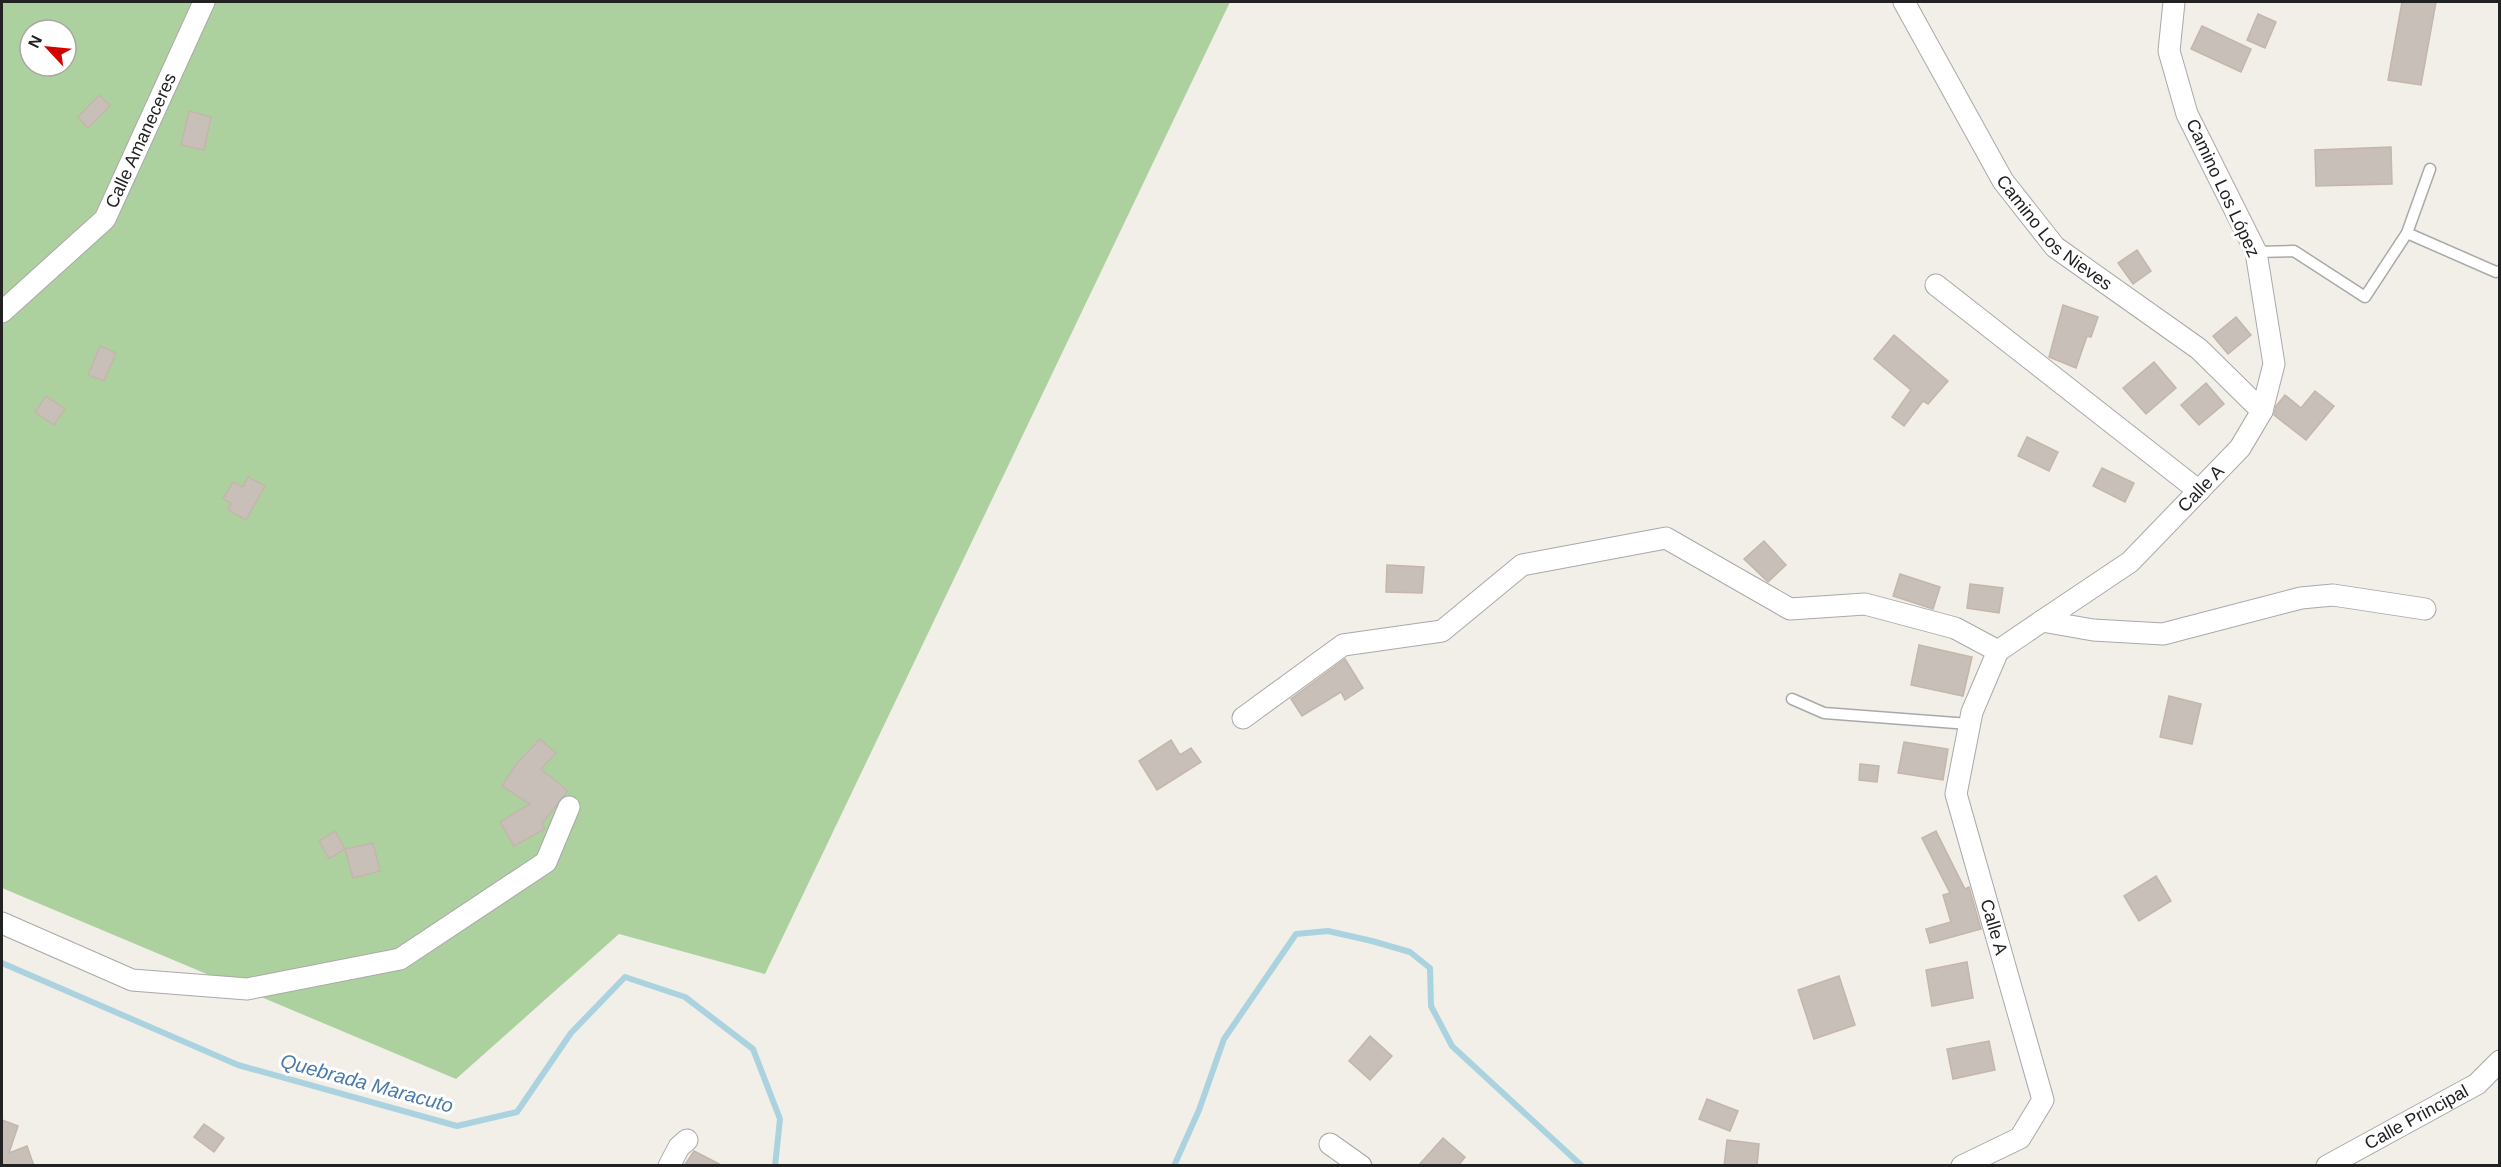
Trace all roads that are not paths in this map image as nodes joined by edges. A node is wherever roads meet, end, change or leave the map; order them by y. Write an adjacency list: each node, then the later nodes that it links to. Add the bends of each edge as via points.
1 (204, 2): 9 (street, Calle Amaneceres, via 105,219)
2 (1904, 2): 10 (street, Camino Los Nieves, via 2003,181 2055,247 2199,349)
3 (2174, 2): 6 (street, Camino Los López, via 2169,51 2187,114)
4 (2430, 169): 5 (lane)
5 (2407, 232): 6 (lane, via 2365,297 2294,251); 7 (lane)
6 (2256, 252): 10 (street, Camino Los López, via 2274,364)
7 (2499, 271)
8 (1936, 285): 11 (street)
9 (2, 312)
10 (2262, 411): 11 (street, Calle A, via 2240,448)
11 (2199, 491): 13 (street, Calle A, via 2130,562)
12 (2424, 609): 13 (street, via 2333,595 2301,598 2163,634 2093,630)
13 (2042, 621): 14 (street, Calle A)
14 (1998, 651): 16 (street, via 1955,628 1865,604 1790,609 1666,538 1522,565 1442,631 1343,645); 17 (street, Calle A)
15 (1792, 699): 17 (lane, via 1824,713)
16 (1243, 718)
17 (1970, 724): 25 (street, Calle A, via 1956,794 2043,1100 2020,1138)
18 (569, 807): 19 (street, via 546,862 400,959 246,989 132,980)
19 (2, 923)
20 (2499, 1062): 26 (street, Calle Principal, via 2477,1084)
21 (687, 1140): 23 (street)
22 (1330, 1144): 24 (street)
23 (669, 1166)
24 (1362, 1166)
25 (1962, 1166)
26 (2327, 1166)

